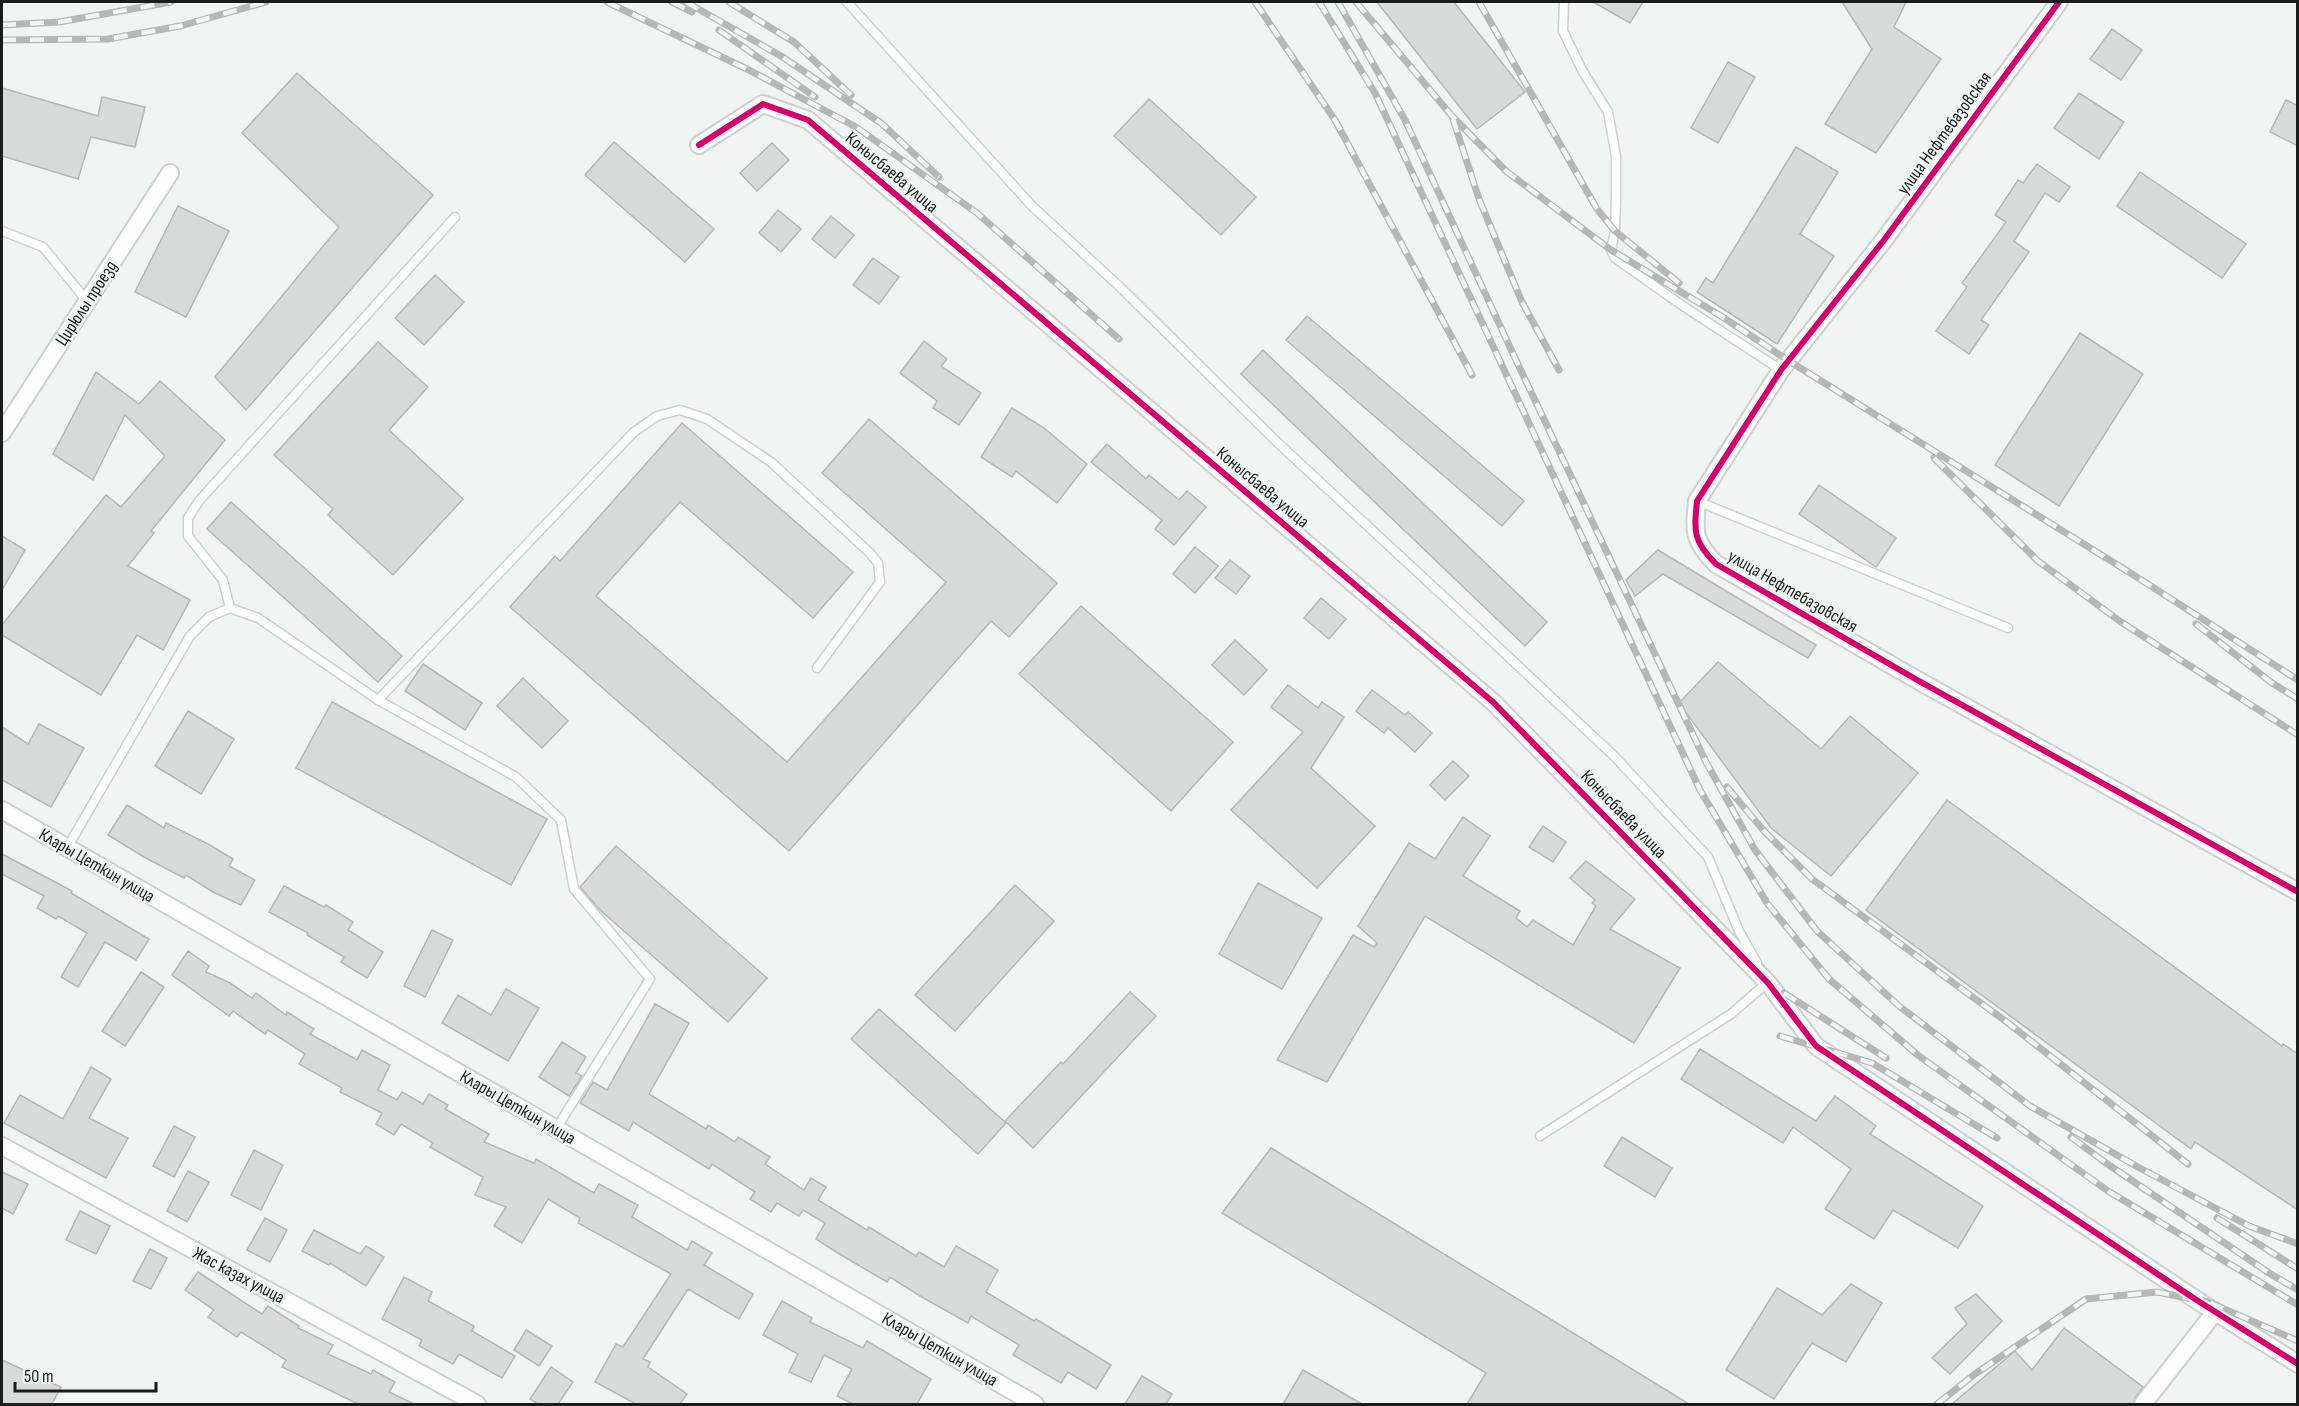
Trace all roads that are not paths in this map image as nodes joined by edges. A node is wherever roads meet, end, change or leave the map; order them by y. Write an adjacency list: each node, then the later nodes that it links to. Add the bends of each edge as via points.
1 (847, 2): 19 (lane, via 1032,206 1279,444 1615,757 1708,857 1739,931)
2 (1564, 2): 9 (lane, via 1563,31 1608,112 1616,156 1611,250 1615,258)
3 (2059, 2): 9 (street, улица Нефтебазовская, via 1884,240)
4 (699, 144): 19 (street, Конысбаева улица, via 763,104 808,120 1493,702)
5 (170, 173): 8 (street, Цирюлы проезд)
6 (455, 217): 12 (lane, via 199,501 188,518 188,536 223,580)
7 (2, 231): 8 (lane, via 43,247)
8 (87, 301): 10 (street, Цирюлы проезд)
9 (1781, 370): 11 (street, улица Нефтебазовская)
10 (2, 433)
11 (1697, 501): 13 (lane); 18 (street, улица Нефтебазовская, via 1695,526 1700,548 1716,564)
12 (230, 608): 15 (lane, via 258,618); 17 (lane, via 209,617 190,636)
13 (2008, 628)
14 (817, 668): 15 (lane, via 880,582 878,563 771,462 707,419 680,410 657,416 634,432)
15 (378, 700): 20 (lane, via 516,777 561,820 574,889 650,979)
16 (2, 810): 17 (street, Клары Цеткин улица)
17 (67, 848): 20 (street, Клары Цеткин улица)
18 (2298, 892)
19 (1768, 983): 21 (lane, via 1731,1014); 23 (street, via 1816,1046)
20 (556, 1129): 26 (street, Клары Цеткин улица)
21 (1540, 1136)
22 (2, 1146): 25 (street, Жас казах улица)
23 (2215, 1312): 24 (street); 27 (street)
24 (2298, 1364)
25 (477, 1404)
26 (1035, 1404)
27 (2143, 1404)

